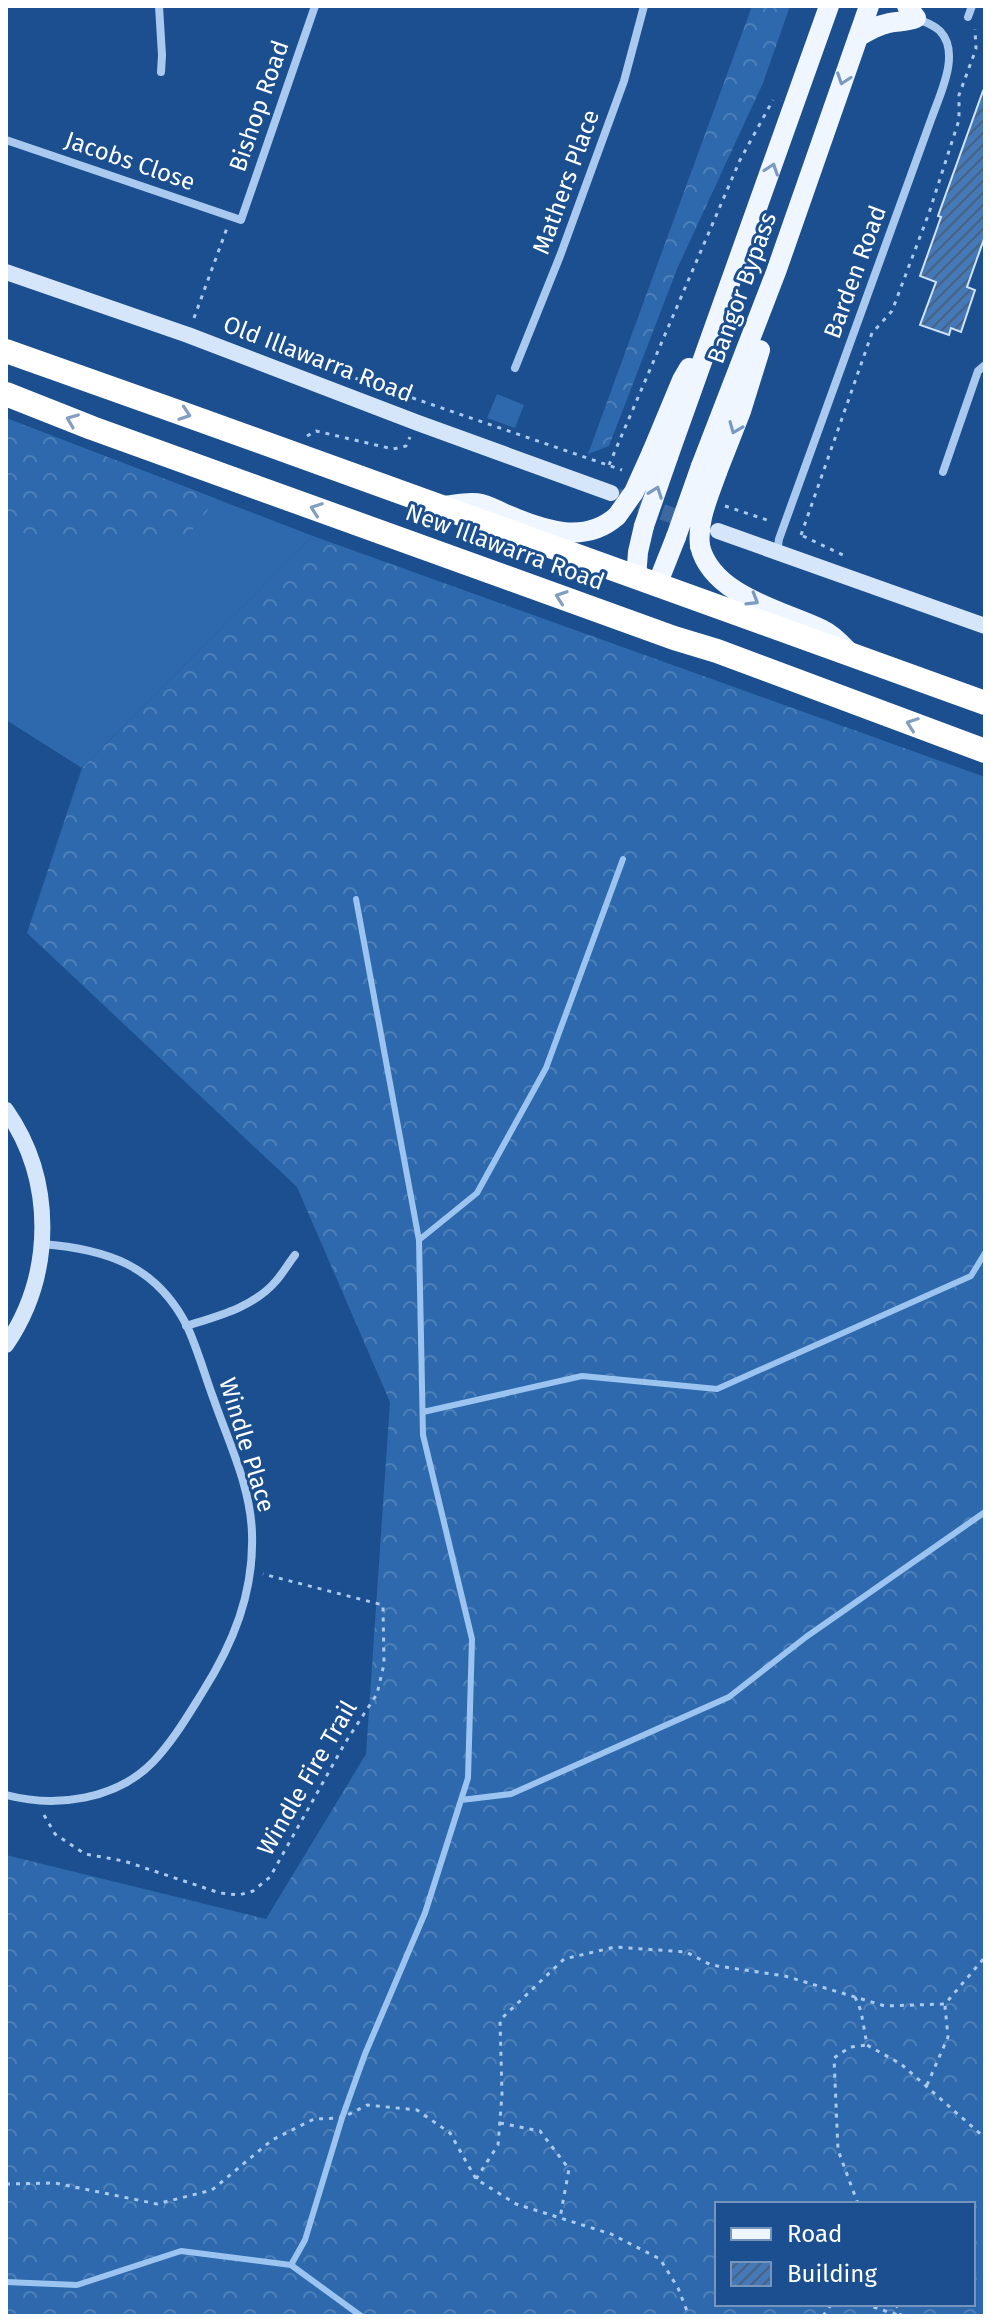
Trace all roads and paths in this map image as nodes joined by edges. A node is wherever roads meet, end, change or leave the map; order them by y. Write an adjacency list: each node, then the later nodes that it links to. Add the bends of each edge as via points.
1 (159, 6): 10 (street)
2 (315, 6): 14 (street, Bishop Road)
3 (644, 6): 19 (street, Mathers Place, via 624,81)
4 (829, 6): 23 (main road, Bangor Bypass, one-way to 4, via 718,322)
5 (869, 6): 9 (main road, Bangor Bypass)
6 (972, 6): 8 (street)
7 (912, 12): 9 (main road, via 903,23 878,26); 30 (street, Barden Road, via 943,33 950,51 948,67)
8 (968, 17): 32 (path, via 975,28 976,49 959,95 959,120 892,311 872,333)
9 (858, 37): 25 (main road, Bangor Bypass, one-way to 25)
10 (161, 72)
11 (778, 90): 24 (path, via 734,175)
12 (6, 140): 13 (street, Jacobs Close)
13 (231, 216): 14 (street, Jacobs Close); 16 (path)
14 (241, 220)
15 (6, 272): 21 (street, Old Illawarra Road)
16 (192, 322)
17 (6, 351): 22 (highway, New Illawarra Road, one-way to 22)
18 (985, 365): 26 (street, via 978,371)
19 (515, 368)
20 (6, 394): 35 (highway, New Illawarra Road, one-way to 20)
21 (418, 423): 22 (path, via 406,446 393,449 316,431); 27 (street, Old Illawarra Road)
22 (289, 451): 29 (highway, New Illawarra Road)
23 (660, 455): 29 (main road, bridge, via 617,516 580,533 543,528 480,503); 34 (main road, Bangor Bypass, one-way to 23, bridge, via 638,552)
24 (609, 465)
25 (709, 469): 34 (main road, Bangor Bypass, bridge, via 676,537); 37 (main road, one-way to 37, bridge, via 699,535 705,561 726,583 766,607 827,631)
26 (943, 472)
27 (611, 493)
28 (719, 504): 30 (path)
29 (440, 506): 34 (highway, New Illawarra Road)
30 (783, 526): 33 (street, Barden Road)
31 (718, 531): 33 (street)
32 (801, 535)
33 (777, 553): 36 (street)
34 (646, 582): 35 (highway); 37 (highway, New Illawarra Road)
35 (638, 624): 39 (highway, New Illawarra Road, one-way to 35)
36 (985, 626)
37 (852, 655): 38 (highway, New Illawarra Road)
38 (985, 703)
39 (985, 751)
40 (6, 1110): 41 (street, via 33,1160 42,1202)
41 (42, 1244): 43 (street, Windle Place, via 103,1253 134,1268 166,1295); 44 (street, via 28,1304)
42 (295, 1255): 43 (street, via 274,1283 243,1306)
43 (186, 1326): 45 (street, Windle Place, via 246,1492)
44 (6, 1345)
45 (250, 1571): 47 (street, Windle Place, via 242,1614 225,1655 180,1729 151,1764 90,1797); 47 (path, Windle Fire Trail, via 383,1605 384,1664 377,1694 270,1877 253,1891 220,1893 85,1854 55,1834 44,1815)
46 (6, 1795): 47 (street, Windle Place)
47 (25, 1800)
48 (985, 1957): 50 (path)
49 (855, 1997): 50 (path, via 885,2006); 51 (path); 53 (path, via 785,1976 711,1965 686,1952 615,1947 564,1959 500,2020)
50 (945, 2004): 52 (path, via 948,2037)
51 (867, 2045): 52 (path); 57 (path, via 850,2047 834,2058 838,2150)
52 (927, 2085): 54 (path)
53 (500, 2123): 55 (path, via 498,2145); 58 (path, via 540,2131 569,2169)
54 (985, 2138)
55 (476, 2179): 56 (path, via 450,2133 417,2110 367,2105 342,2118 314,2119 272,2140 212,2190 157,2204 55,2183); 58 (path, via 516,2204)
56 (6, 2184)
57 (857, 2202)
58 (560, 2218): 60 (path, via 611,2234 660,2259)
59 (870, 2306): 61 (path)
60 (689, 2316)
61 (901, 2316)

